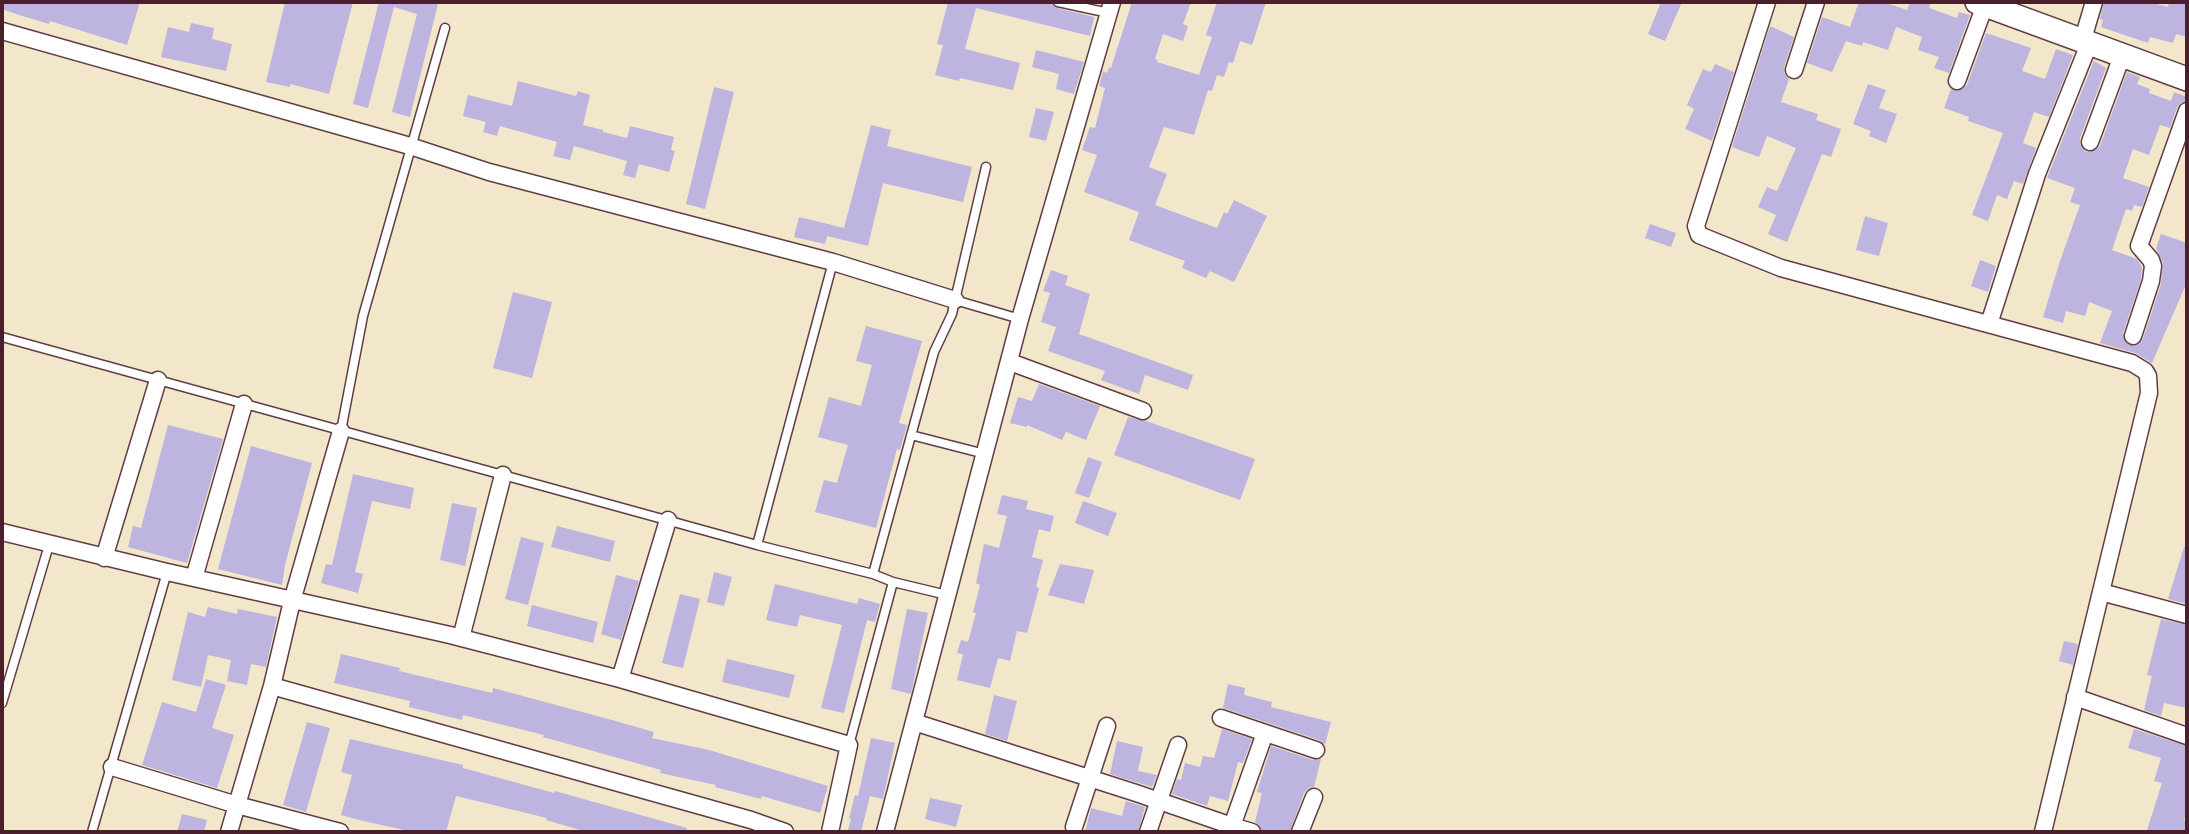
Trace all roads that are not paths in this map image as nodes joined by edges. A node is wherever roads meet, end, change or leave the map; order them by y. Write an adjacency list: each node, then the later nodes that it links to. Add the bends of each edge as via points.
1 (1058, 2): 6 (lane)
2 (1767, 2): 21 (street, via 1696,226 1699,235 1781,268)
3 (1816, 2): 11 (street)
4 (2094, 2): 9 (street)
5 (1981, 3): 9 (main road); 13 (street)
6 (1111, 7): 20 (street)
7 (445, 28): 16 (lane)
8 (2, 31): 16 (street)
9 (2085, 43): 10 (main road); 21 (street)
10 (2122, 56): 12 (main road); 15 (street)
11 (1794, 69)
12 (2187, 79)
13 (1957, 81)
14 (2187, 111): 22 (street, via 2139,246 2153,266)
15 (2090, 142)
16 (411, 146): 18 (street, via 489,172); 28 (lane, via 363,316)
17 (986, 167): 19 (lane)
18 (833, 262): 19 (street); 35 (lane)
19 (955, 300): 20 (lane); 29 (lane, via 934,352)
20 (1020, 319): 24 (street)
21 (1989, 324): 41 (street, via 2132,363 2148,376 2149,393)
22 (2133, 336)
23 (2, 337): 25 (lane)
24 (1010, 362): 27 (street); 30 (street)
25 (158, 380): 26 (lane); 36 (street)
26 (244, 404): 28 (lane); 39 (street)
27 (1143, 411)
28 (341, 431): 31 (lane); 43 (street)
29 (911, 435): 30 (lane); 38 (lane)
30 (985, 454): 42 (street)
31 (503, 475): 32 (lane); 45 (street)
32 (668, 520): 35 (lane); 46 (street)
33 (2, 532): 34 (street)
34 (49, 545): 36 (street); 49 (lane)
35 (757, 545): 38 (lane)
36 (104, 558): 37 (street)
37 (167, 572): 39 (street); 58 (lane)
38 (873, 574): 40 (lane)
39 (194, 578): 43 (street)
40 (892, 582): 42 (lane); 55 (lane)
41 (2102, 592): 44 (street); 48 (street)
42 (947, 595): 51 (street)
43 (292, 601): 45 (street); 47 (street)
44 (2187, 615)
45 (461, 638): 46 (street)
46 (620, 679): 55 (street)
47 (272, 686): 62 (street); 63 (street)
48 (2075, 697): 54 (street); 75 (street)
49 (2, 703)
50 (1221, 718): 53 (street)
51 (914, 722): 59 (street); 71 (street)
52 (1107, 726): 59 (street)
53 (1265, 733): 57 (street); 64 (street)
54 (2187, 736)
55 (849, 745): 70 (street)
56 (1178, 745): 61 (street)
57 (1317, 750)
58 (112, 767): 62 (street); 66 (lane)
59 (1090, 778): 61 (street); 65 (street)
60 (1314, 797): 74 (street)
61 (1159, 800): 64 (street); 72 (street)
62 (237, 806): 67 (street); 68 (street)
63 (749, 826): 69 (street)
64 (1232, 826): 73 (street)
65 (1074, 827)
66 (92, 832)
67 (229, 832)
68 (340, 832)
69 (785, 832)
70 (830, 832)
71 (885, 832)
72 (1148, 832)
73 (1252, 832)
74 (1300, 832)
75 (2043, 832)

